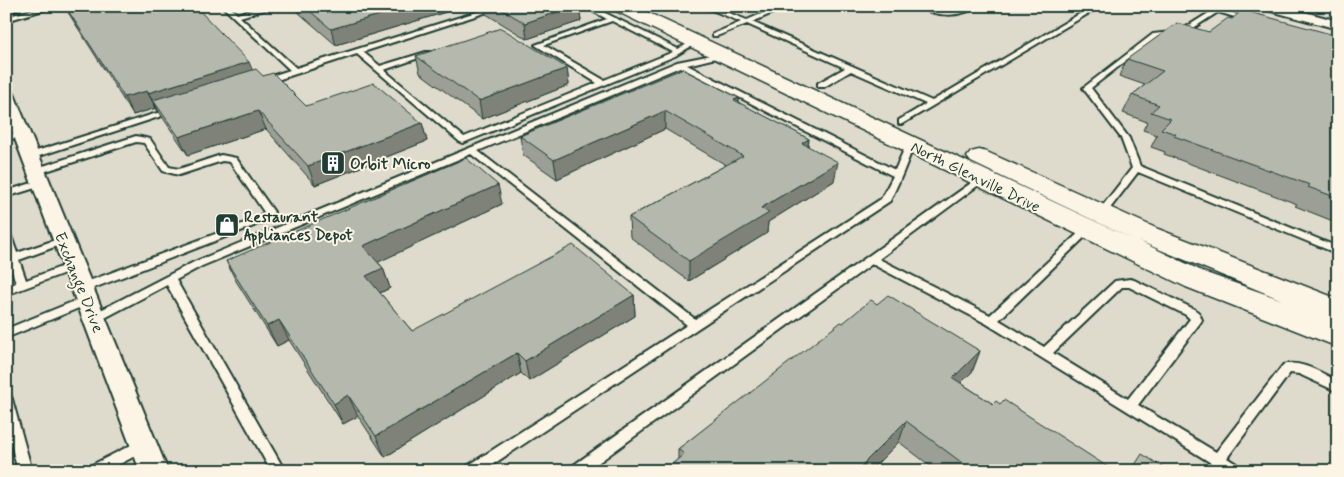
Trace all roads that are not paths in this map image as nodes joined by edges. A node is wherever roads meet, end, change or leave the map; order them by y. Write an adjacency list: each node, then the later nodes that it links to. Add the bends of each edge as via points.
1 (27, 6): 16 (lane)
2 (54, 6): 22 (lane)
3 (225, 6): 21 (lane)
4 (274, 6): 21 (lane)
5 (503, 6): 28 (lane)
6 (586, 6): 20 (lane)
7 (654, 6): 26 (street, North Glenville Drive)
8 (705, 6): 24 (lane)
9 (786, 6): 24 (lane)
10 (920, 6): 11 (lane, via 949,15)
11 (975, 6)
12 (1098, 6): 39 (lane)
13 (1228, 6): 18 (lane)
14 (1267, 6): 25 (street)
15 (1328, 6): 17 (lane)
16 (18, 7): 19 (lane)
17 (1338, 9)
18 (1217, 10): 23 (lane); 45 (lane, via 1182,32 1155,35 1086,88 1125,138)
19 (6, 11)
20 (616, 13): 27 (street, North Glenville Drive); 31 (lane); 37 (lane, via 538,45)
21 (236, 16): 35 (lane)
22 (6, 19)
23 (1254, 21)
24 (747, 22): 26 (lane); 33 (lane)
25 (1338, 25)
26 (714, 35): 27 (street); 30 (street, North Glenville Drive)
27 (695, 42): 30 (street, North Glenville Drive); 31 (lane)
28 (358, 51): 34 (lane); 35 (lane)
29 (434, 51): 34 (lane)
30 (732, 51): 32 (lane); 38 (street, North Glenville Drive); 42 (street, North Glenville Drive)
31 (678, 52): 37 (lane)
32 (680, 64): 44 (lane); 47 (lane)
33 (851, 68): 38 (lane); 39 (lane)
34 (379, 69): 37 (lane, via 463,140)
35 (295, 71): 36 (lane)
36 (259, 82)
37 (603, 83)
38 (821, 84): 42 (street, North Glenville Drive)
39 (932, 104): 42 (lane)
40 (9, 108): 43 (street, Exchange Drive)
41 (179, 109): 46 (lane)
42 (906, 134): 47 (lane); 48 (street, North Glenville Drive); 50 (street, North Glenville Drive)
43 (14, 136): 46 (street, Exchange Drive)
44 (472, 150): 57 (lane); 63 (lane)
45 (1136, 168): 50 (lane); 53 (lane)
46 (36, 170): 49 (lane); 52 (street, Exchange Drive); 60 (lane, via 136,139 142,140 147,141 166,169 179,172 222,158 233,160 269,212 261,220)
47 (898, 175): 63 (lane, via 885,201)
48 (981, 179): 50 (street, North Glenville Drive); 55 (lane)
49 (6, 194)
50 (1095, 221): 61 (street, North Glenville Drive, via 1211,261); 62 (lane); 65 (street, North Glenville Drive, via 1196,280)
51 (6, 236): 54 (lane)
52 (64, 240): 54 (lane); 56 (street, Exchange Drive)
53 (1338, 251)
54 (14, 258): 58 (lane)
55 (871, 259): 62 (lane); 77 (lane)
56 (74, 266): 58 (lane); 60 (street, Exchange Drive)
57 (170, 278): 60 (lane); 75 (lane)
58 (22, 285): 59 (lane)
59 (6, 291)
60 (88, 302): 64 (lane); 70 (street, Exchange Drive)
61 (1338, 311)
62 (991, 322): 66 (lane)
63 (695, 325): 76 (lane)
64 (6, 334)
65 (1338, 335)
66 (1044, 354): 69 (lane); 69 (lane, via 1119,284 1130,283 1190,312 1196,320)
67 (1338, 387): 71 (lane, via 1301,369 1287,368)
68 (6, 399): 72 (lane)
69 (1130, 406): 71 (lane)
70 (144, 444): 73 (lane); 74 (street, Exchange Drive)
71 (1218, 460): 78 (lane)
72 (25, 471)
73 (93, 471)
74 (154, 471)
75 (278, 471)
76 (471, 471)
77 (576, 471)
78 (1236, 471)

